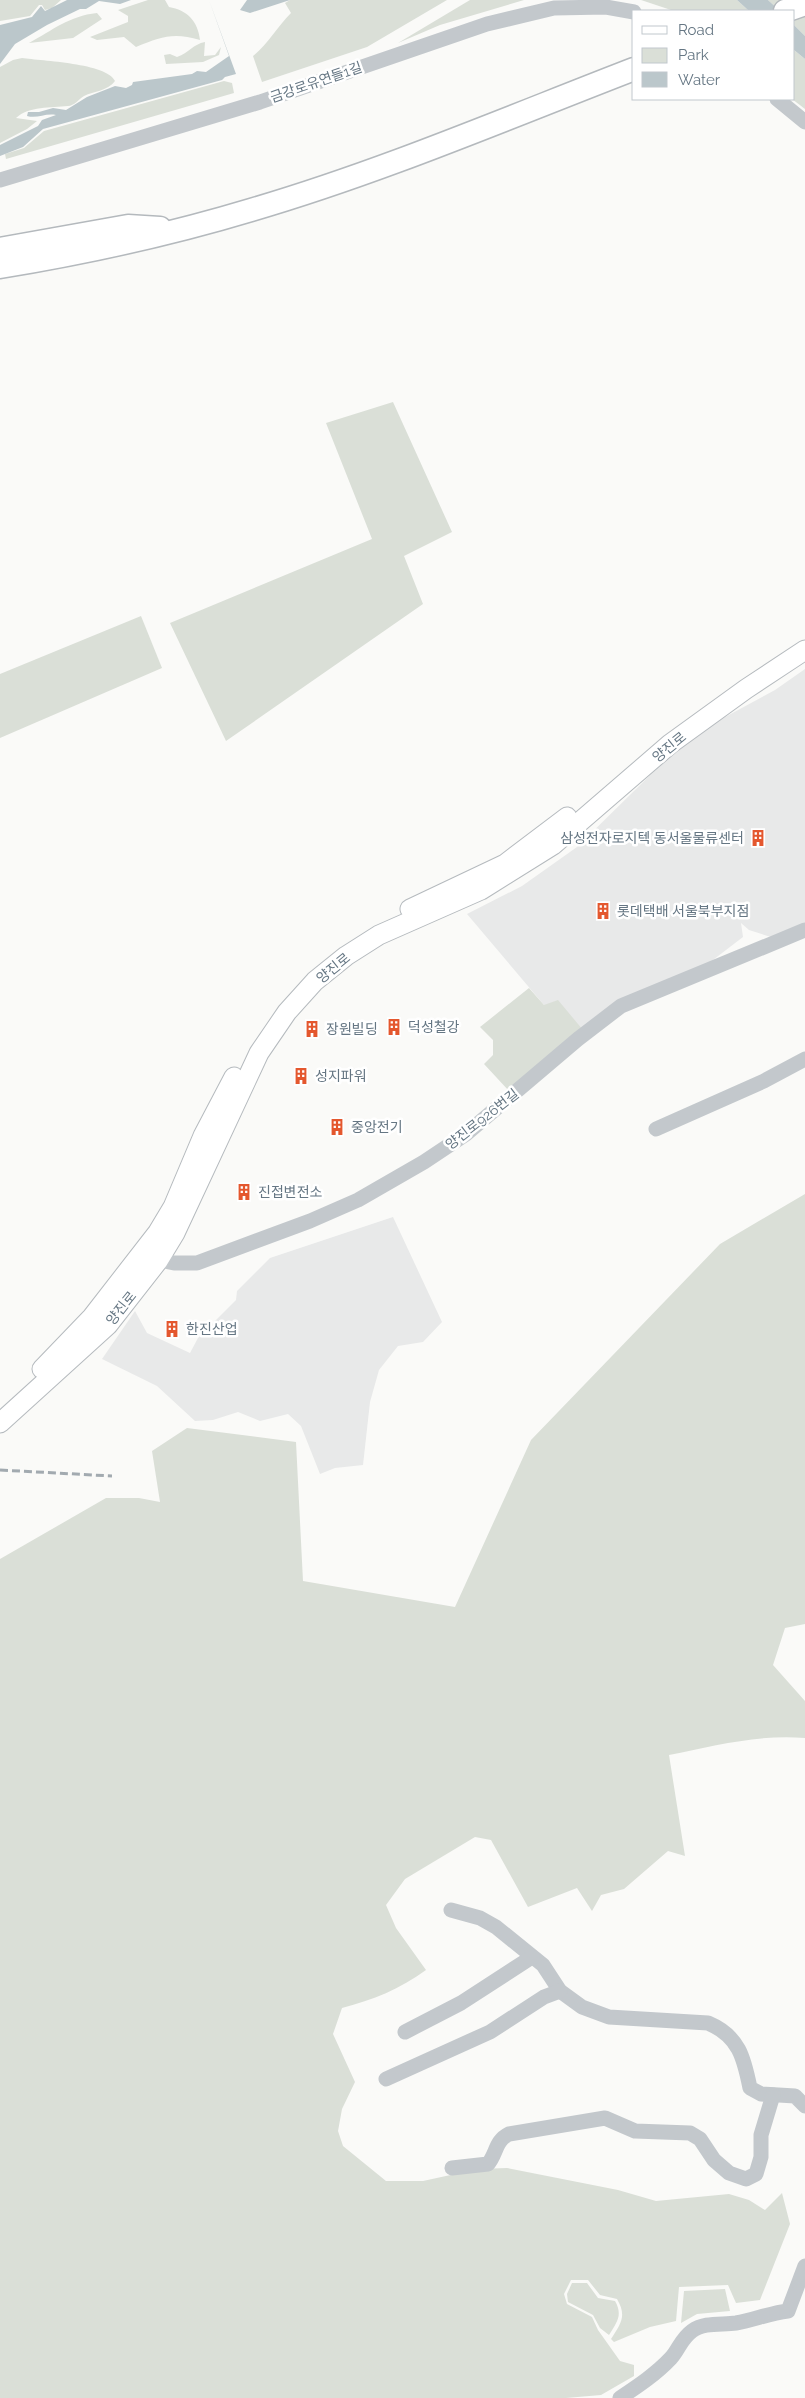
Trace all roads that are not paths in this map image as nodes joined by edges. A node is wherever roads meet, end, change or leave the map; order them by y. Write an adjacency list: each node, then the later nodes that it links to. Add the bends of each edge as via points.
1 (805, 4): 2 (highway)
2 (788, 10)
3 (632, 12): 8 (street, 금강로유연들1길, via 606,7 554,8 487,24 260,102)
4 (632, 70): 9 (highway, via 334,183)
5 (632, 85): 12 (highway, via 278,216 167,247)
6 (778, 100): 7 (street)
7 (805, 122)
8 (0, 180)
9 (183, 229): 10 (highway, via 128,226); 11 (highway)
10 (0, 249)
11 (0, 267)
12 (0, 280)
13 (805, 637): 18 (main road, 양진로, via 649,746 552,830 505,864 363,932 299,983 254,1039 203,1136)
14 (805, 650): 18 (main road, 양진로, via 670,744 554,846 481,890 380,935 315,981 286,1012 259,1053 175,1233)
15 (805, 930): 18 (street, 양진로926번길, via 621,1006 466,1134 358,1200 302,1225 197,1264)
16 (805, 1059): 17 (street)
17 (656, 1129)
18 (150, 1258): 19 (main road, 양진로, via 49,1363); 20 (main road, 양진로, via 108,1325)
19 (0, 1408)
20 (0, 1423)
21 (451, 1910): 22 (street, via 480,1918 496,1927)
22 (532, 1957): 23 (street, via 542,1965); 24 (street, via 461,2003)
23 (560, 1991): 25 (street, via 544,1997 490,2032); 26 (street, via 582,2007 608,2018 708,2023 723,2029 744,2062 750,2088 761,2094)
24 (405, 2032)
25 (386, 2079)
26 (773, 2095): 27 (street, via 795,2096); 28 (street, via 761,2135 762,2157 756,2174 746,2179 729,2173 714,2160 700,2139 690,2133 635,2131 605,2118 509,2134 495,2146 494,2157 488,2164)
27 (805, 2106)
28 (452, 2168)
29 (805, 2266): 30 (street, via 788,2310 693,2330 658,2372)
30 (620, 2398)

